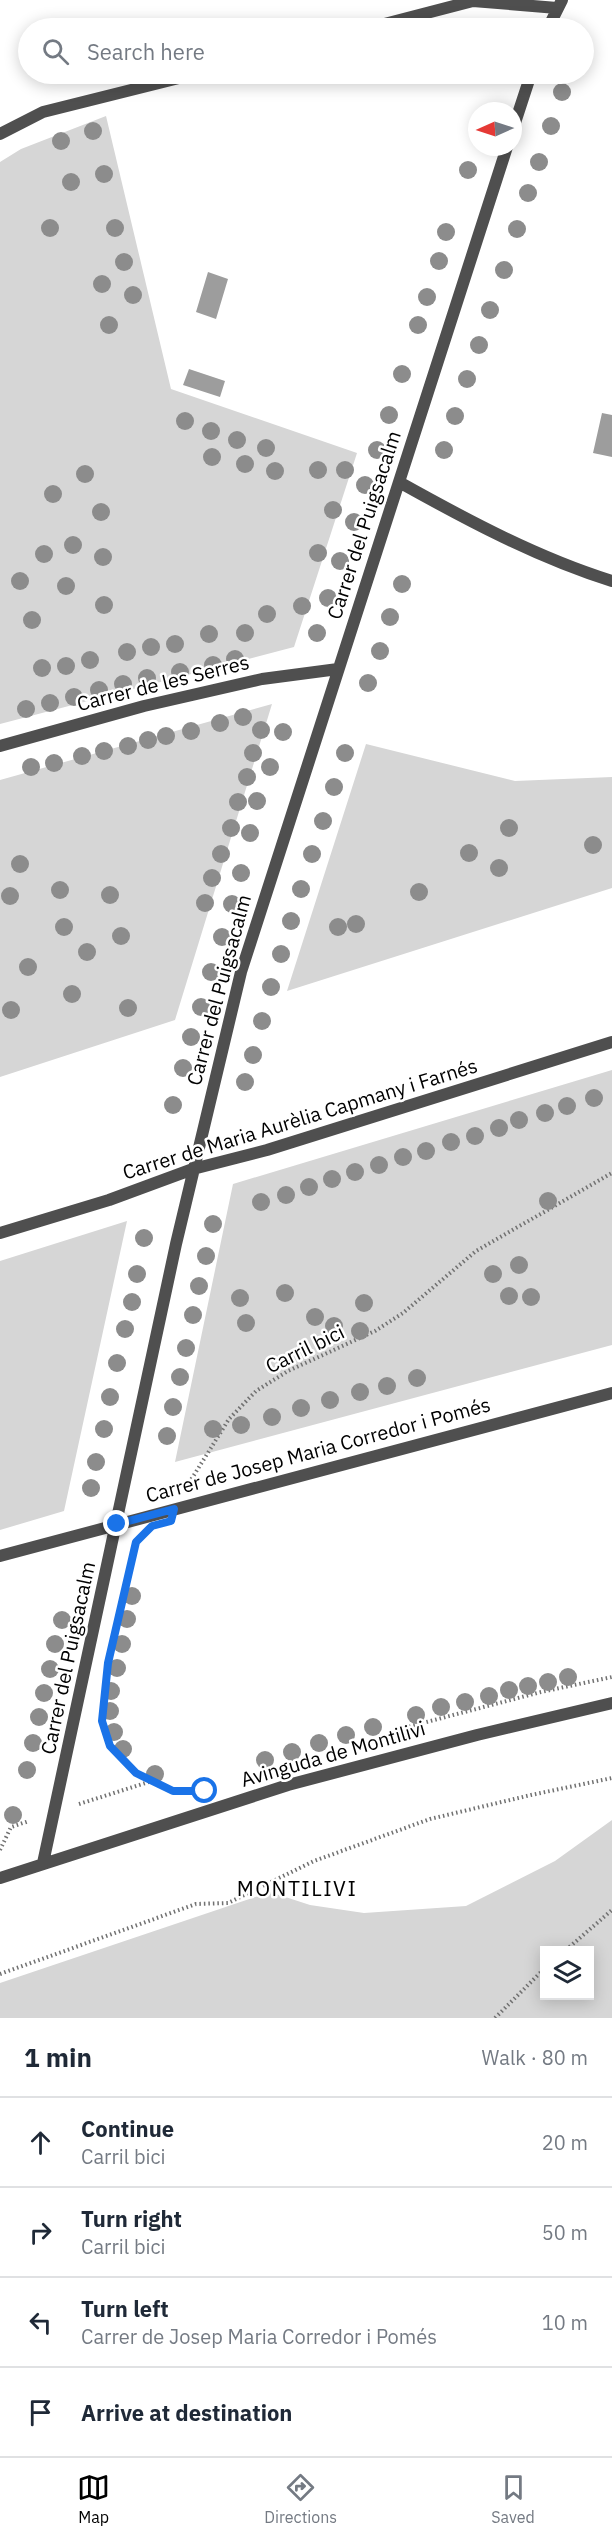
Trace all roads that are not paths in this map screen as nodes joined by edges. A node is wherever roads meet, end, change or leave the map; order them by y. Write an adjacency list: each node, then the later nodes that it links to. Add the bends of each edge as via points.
1 (560, 4): 2 (street, via 473,1); 3 (street)
2 (408, 18)
3 (553, 18)
4 (154, 84): 7 (street, via 43,111)
5 (528, 84): 6 (street)
6 (522, 102)
7 (0, 134)
8 (504, 156): 9 (street, Carrer del Puigsacalm)
9 (399, 482): 10 (street, via 571,568); 11 (street, Carrer del Puigsacalm)
10 (612, 581)
11 (338, 669): 12 (street, Carrer de les Serres, via 262,679 144,706); 14 (street, Carrer del Puigsacalm, via 241,972)
12 (0, 746)
13 (612, 1042): 14 (street, Carrer de Maria Aurèlia Capmany i Farnés)
14 (193, 1170): 15 (street, Carrer de Maria Aurèlia Capmany i Farnés); 17 (street, Carrer del Puigsacalm)
15 (0, 1233)
16 (612, 1393): 17 (street, Carrer de Josep Maria Corredor i Pomés)
17 (117, 1524): 18 (street, Carrer de Josep Maria Corredor i Pomés); 20 (street, Carrer del Puigsacalm)
18 (0, 1556)
19 (612, 1703): 20 (street, Avinguda de Montilivi, via 288,1785)
20 (43, 1863): 21 (street, Avinguda de Montilivi)
21 (0, 1878)

